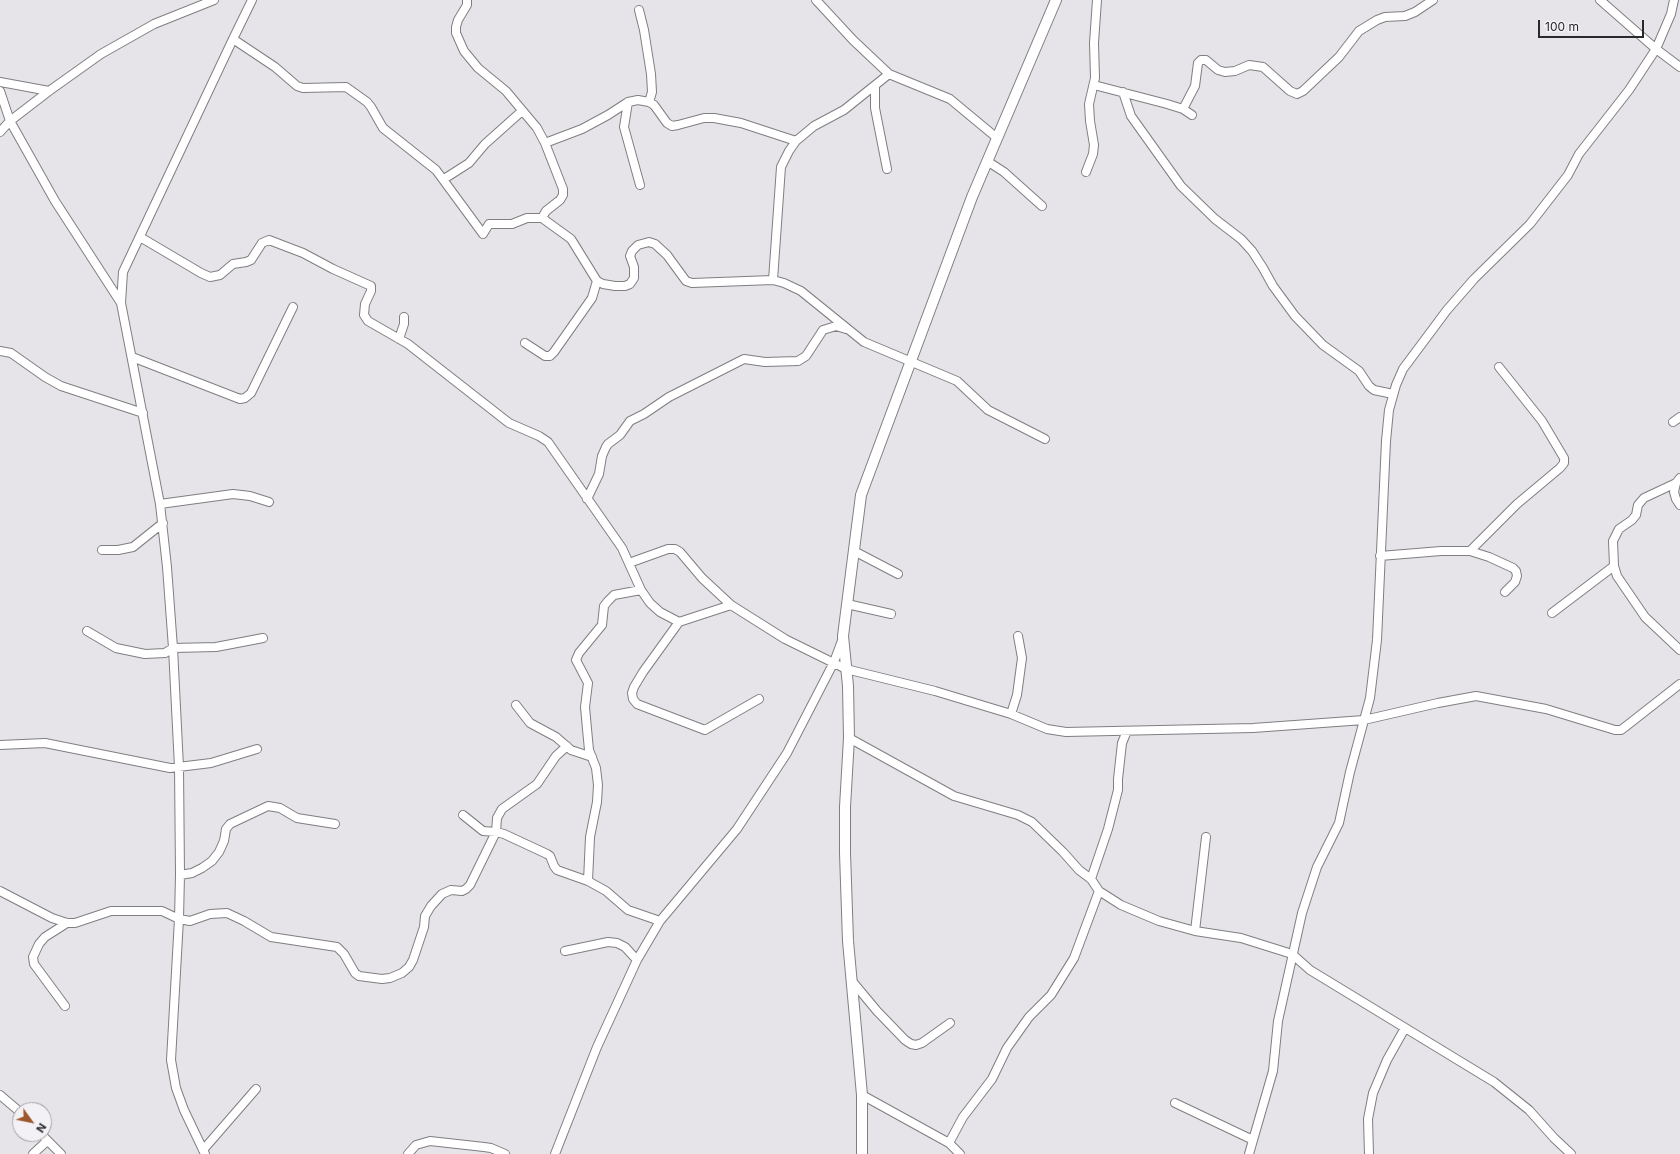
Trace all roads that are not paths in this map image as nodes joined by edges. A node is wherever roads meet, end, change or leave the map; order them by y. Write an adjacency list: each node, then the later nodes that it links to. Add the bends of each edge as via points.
1 (214, 0): 19 (street, via 154,24 101,54)
2 (252, 0): 11 (street)
3 (467, 0): 24 (street, via 456,27 464,51 478,68 506,91)
4 (816, 0): 14 (street)
5 (1056, 0): 28 (main road)
6 (1097, 0): 16 (street)
7 (1433, 0): 23 (street, via 1405,16 1385,17 1359,31 1339,57 1304,91 1297,94 1290,91 1263,67 1250,65 1225,72 1218,70 1206,60 1201,60 1198,63 1195,86)
8 (1600, 0): 12 (street)
9 (1674, 0): 12 (street, via 1671,14)
10 (639, 10): 22 (street, via 651,74 652,92)
11 (233, 39): 34 (street, via 275,67 297,86 346,87 354,92 371,107 383,128); 38 (street)
12 (1656, 49): 13 (street); 51 (street, via 1629,90 1579,154 1568,175 1546,204 1530,224 1474,279 1426,337 1402,370)
13 (1680, 67)
14 (889, 74): 17 (street); 28 (street, via 950,99)
15 (0, 82): 19 (street)
16 (1094, 85): 20 (street); 33 (street, via 1089,104 1094,145)
17 (875, 86): 29 (street, via 844,110 814,126); 32 (street, via 875,108)
18 (0, 91): 26 (street)
19 (49, 91): 26 (street)
20 (1123, 92): 23 (street); 51 (street, via 1131,116 1181,186 1252,251 1295,316 1323,345 1359,371 1374,390)
21 (628, 102): 22 (street); 30 (street, via 582,129); 35 (street, via 624,127)
22 (649, 102): 29 (street, via 672,126 714,118 741,123)
23 (1183, 109): 25 (street)
24 (522, 111): 30 (street, via 537,128); 34 (street, via 485,144 469,163)
25 (1192, 114)
26 (10, 121): 27 (street); 41 (street, via 55,201)
27 (0, 132)
28 (998, 138): 31 (main road)
29 (796, 141): 39 (street, via 781,167)
30 (545, 143): 37 (street, via 563,195)
31 (987, 161): 36 (street, via 1004,172); 49 (main road)
32 (887, 169)
33 (1086, 172)
34 (444, 179): 37 (street, via 483,234 489,224 512,224 527,218)
35 (640, 185)
36 (1042, 206)
37 (542, 218): 40 (street, via 571,239)
38 (140, 237): 41 (street, via 123,272); 45 (street, via 201,273 216,277 233,264 251,260 265,240 303,253 371,286 372,291 365,304 364,315 373,325)
39 (773, 280): 40 (street, via 692,283 686,281 667,255 650,242 638,245 632,251 630,256 634,278 630,284 615,286); 44 (street, via 801,291)
40 (597, 281): 46 (street, via 592,298 550,356 545,356)
41 (121, 302): 48 (street)
42 (293, 307): 48 (street, via 251,393 245,398 240,399)
43 (404, 317): 45 (street)
44 (851, 330): 49 (street, via 864,342); 55 (street, via 836,326 823,330 806,356 798,361 765,362 744,359 669,397 630,421 620,435 608,444 602,456 599,474)
45 (399, 339): 55 (street, via 509,423 548,442)
46 (525, 343)
47 (0, 352): 52 (street, via 11,354 61,386)
48 (132, 357): 52 (street)
49 (911, 360): 53 (street, via 957,381 988,410); 62 (main road, via 861,495)
50 (1499, 367): 61 (street, via 1542,421 1564,458 1564,463 1517,504)
51 (1393, 394): 63 (street, via 1386,441)
52 (143, 413): 57 (street)
53 (1045, 439)
54 (1678, 481): 58 (street, via 1674,492); 65 (street, via 1644,498 1632,520 1619,529 1613,541)
55 (587, 499): 64 (street, via 622,548)
56 (269, 502): 57 (street, via 233,494)
57 (160, 504): 59 (street)
58 (1680, 505)
59 (163, 524): 60 (street, via 133,547); 78 (street)
60 (102, 550)
61 (1470, 551): 63 (street); 68 (street, via 1489,557 1516,571 1518,576 1515,582)
62 (854, 552): 66 (street); 69 (main road)
63 (1380, 556): 86 (street, via 1378,640 1370,698)
64 (629, 563): 67 (street); 70 (street, via 668,549 675,549)
65 (1614, 566): 71 (street); 79 (street, via 1617,576 1645,617)
66 (898, 574)
67 (640, 590): 73 (street, via 660,612); 92 (street, via 614,595 608,601 604,606 602,625 576,660 588,683 585,707 589,750)
68 (1505, 592)
69 (847, 604): 72 (street); 75 (main road)
70 (731, 605): 73 (street); 80 (street, via 785,639)
71 (1552, 613)
72 (891, 614)
73 (680, 622): 83 (street, via 652,658 634,687 633,699 637,704 705,730)
74 (87, 631): 78 (street, via 116,648 127,651 158,654)
75 (843, 636): 80 (street); 81 (main road)
76 (1018, 636): 85 (street, via 1022,658 1017,695)
77 (263, 638): 78 (street, via 216,647)
78 (173, 648): 93 (street)
79 (1680, 650)
80 (834, 662): 81 (street); 104 (street, via 787,753 737,829)
81 (846, 669): 85 (street, via 935,691); 88 (main road)
82 (1680, 684): 86 (street, via 1621,730 1546,709 1476,696)
83 (760, 699)
84 (516, 705): 90 (street, via 530,723 556,737)
85 (1011, 714): 87 (street, via 1047,729 1066,732)
86 (1364, 720): 87 (street, via 1253,728); 108 (street, via 1339,822 1317,866)
87 (1128, 731): 99 (street, via 1122,743 1118,790)
88 (849, 738): 99 (street, via 954,796 1018,815 1032,822); 110 (main road, via 845,853)
89 (0, 745): 93 (street, via 44,744 159,767)
90 (566, 746): 92 (street); 96 (street, via 537,784 502,809 497,818)
91 (257, 749): 93 (street, via 211,763)
92 (592, 757): 100 (street, via 598,784 590,837)
93 (178, 767): 98 (street)
94 (463, 815): 96 (street, via 478,829)
95 (335, 824): 98 (street, via 297,818 280,808 268,806 230,824 226,829 222,846 212,861 192,873)
96 (496, 832): 100 (street, via 547,854 557,870); 103 (street, via 470,885 462,891 451,890 442,894 431,906 413,960 402,973 390,978 359,976 336,947 266,936 227,913 210,914 190,921)
97 (1206, 837): 106 (street)
98 (180, 875): 103 (street)
99 (1091, 879): 102 (street)
100 (588, 881): 104 (street, via 606,891 628,910)
101 (0, 891): 105 (street)
102 (1099, 891): 106 (street, via 1121,905 1153,919); 122 (street, via 1070,965 1051,995 1029,1017 1007,1048 992,1079 963,1116)
103 (179, 919): 105 (street, via 162,911 122,910 75,923); 123 (street, via 171,1060 176,1088)
104 (660, 921): 109 (street)
105 (66, 923): 111 (street, via 45,937 33,957 34,964)
106 (1195, 931): 108 (street, via 1241,938)
107 (565, 950): 109 (street, via 612,942 625,947)
108 (1292, 954): 113 (street, via 1310,970); 119 (street, via 1278,1021 1273,1071)
109 (637, 960): 128 (street, via 594,1054)
110 (852, 981): 112 (street, via 877,1011 911,1044 922,1043); 116 (main road)
111 (66, 1006)
112 (950, 1023)
113 (1406, 1028): 132 (street, via 1387,1060 1373,1093 1368,1119); 133 (street, via 1494,1082 1529,1110)
114 (256, 1088): 123 (street)
115 (0, 1095): 118 (street)
116 (862, 1095): 122 (street); 129 (main road)
117 (1175, 1103): 119 (street)
118 (12, 1105)
119 (1253, 1140): 131 (street)
120 (46, 1142): 124 (street)
121 (48, 1142): 125 (street)
122 (949, 1143): 130 (street)
123 (204, 1152)
124 (33, 1154)
125 (61, 1154)
126 (408, 1154): 127 (street, via 416,1145 430,1141 488,1147)
127 (505, 1154)
128 (555, 1154)
129 (862, 1154)
130 (960, 1154)
131 (1249, 1154)
132 (1369, 1154)
133 (1571, 1154)

